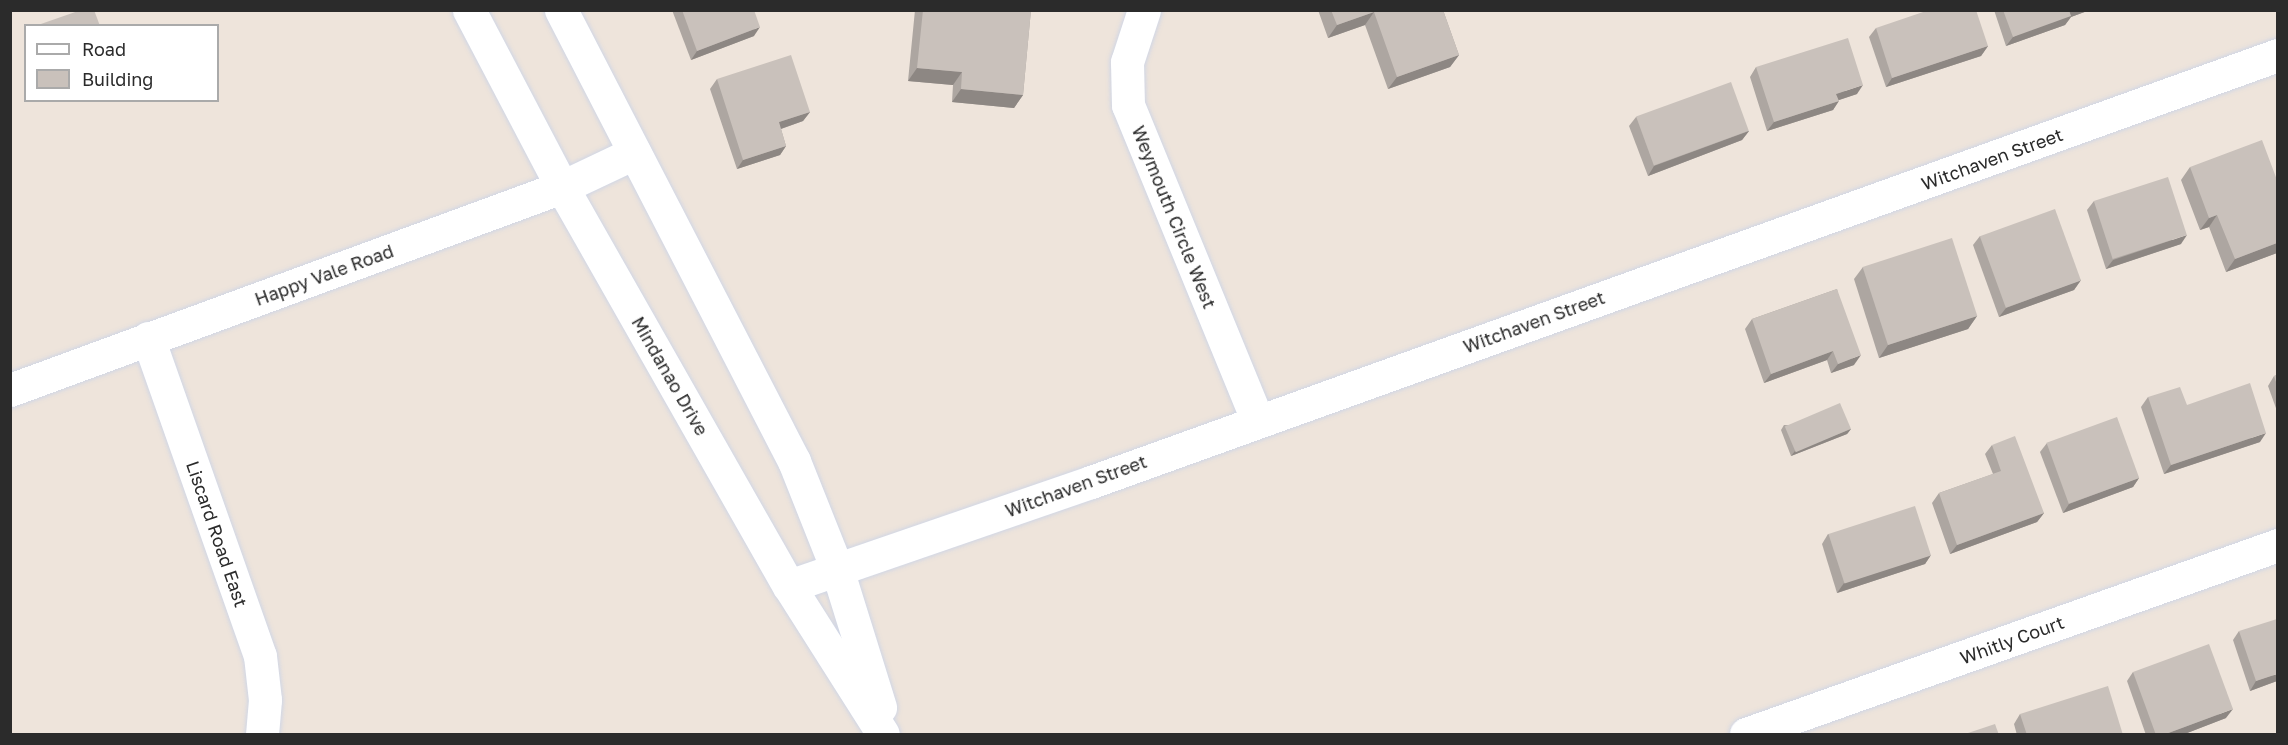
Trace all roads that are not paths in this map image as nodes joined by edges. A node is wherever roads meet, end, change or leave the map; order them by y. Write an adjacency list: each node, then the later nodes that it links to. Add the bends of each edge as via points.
1 (469, 10): 6 (street, Mindanao Drive)
2 (561, 10): 5 (street)
3 (1144, 10): 9 (street, Weymouth Circle West, via 1127,62 1128,105)
4 (2277, 56): 9 (street, Witchaven Street)
5 (634, 153): 6 (street, Happy Vale Road); 11 (street, via 794,461)
6 (562, 187): 7 (street, Happy Vale Road); 12 (street, Mindanao Drive)
7 (148, 338): 8 (street, Happy Vale Road); 13 (street, Liscard Road East, via 260,656 266,700)
8 (10, 390)
9 (1257, 420): 11 (street, Witchaven Street)
10 (2277, 545): 16 (street, Whitly Court)
11 (837, 569): 12 (street, Witchaven Street); 15 (street)
12 (789, 586): 14 (street, Mindanao Drive)
13 (262, 735)
14 (884, 735)
15 (889, 735)
16 (1746, 735)

